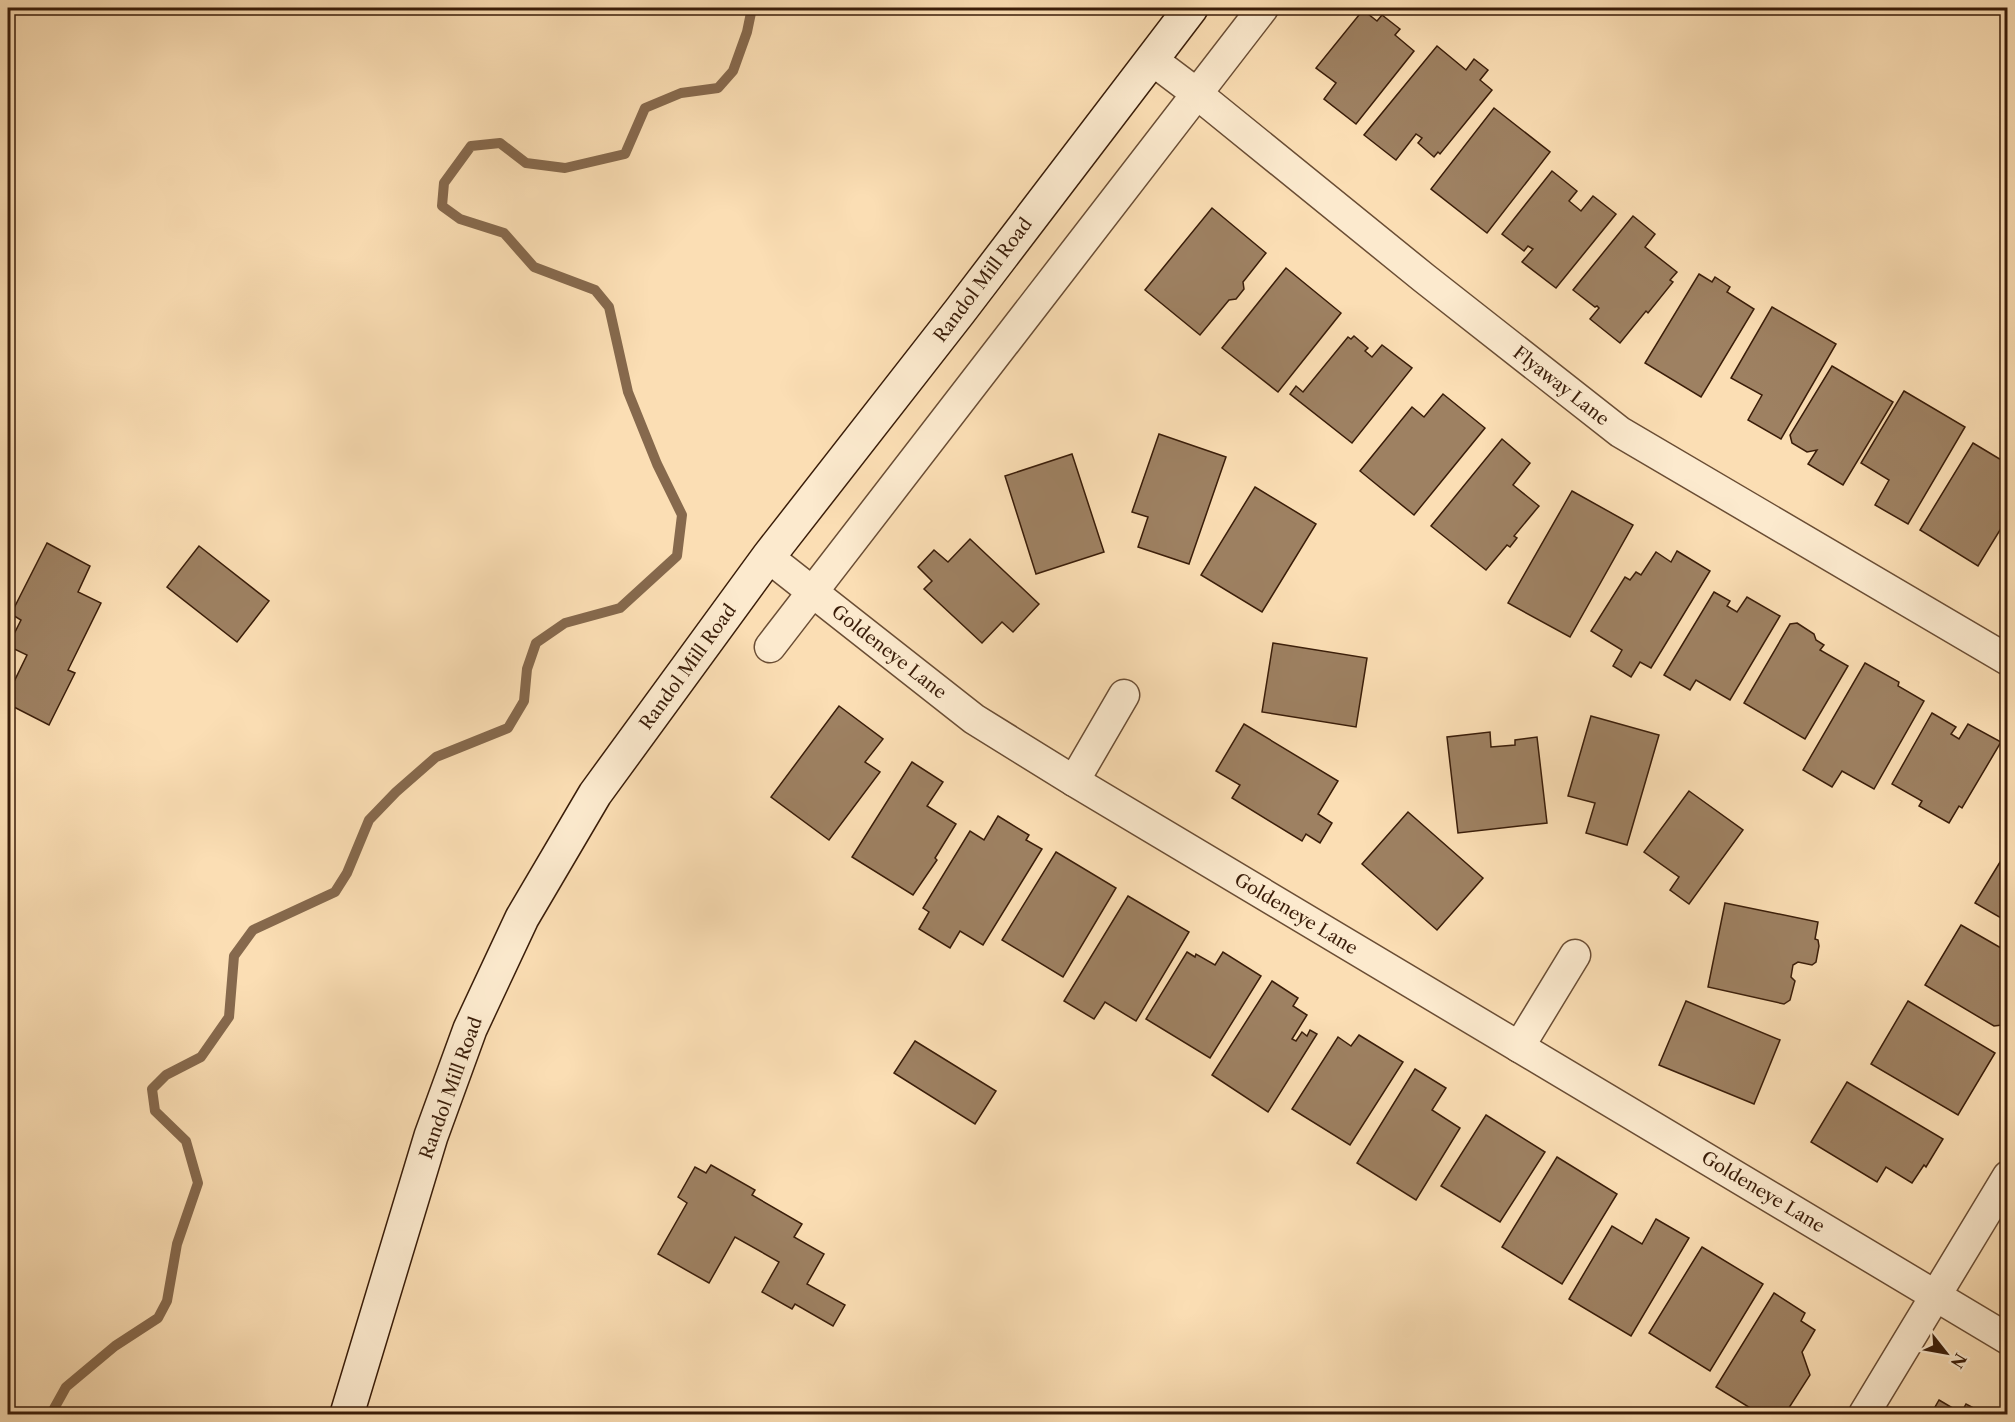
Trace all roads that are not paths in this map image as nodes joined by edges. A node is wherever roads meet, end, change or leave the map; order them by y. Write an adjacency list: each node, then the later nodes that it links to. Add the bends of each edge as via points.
1 (1191, 8): 3 (main road, Randol Mill Road)
2 (1263, 8): 4 (street)
3 (1151, 59): 4 (street, Flyaway Lane); 5 (main road, Randol Mill Road)
4 (1196, 93): 6 (street); 8 (street, Flyaway Lane, via 1620,432)
5 (768, 556): 6 (street, Goldeneye Lane); 16 (main road, Randol Mill Road, via 595,794 522,918 470,1029 431,1136)
6 (813, 591): 7 (street); 10 (street, Goldeneye Lane, via 974,719)
7 (770, 647)
8 (2007, 660)
9 (1125, 695): 10 (street)
10 (1074, 781): 12 (street, Goldeneye Lane)
11 (1575, 955): 12 (street)
12 (1518, 1047): 14 (street, Goldeneye Lane)
13 (2007, 1176): 14 (street)
14 (1937, 1295): 15 (street, Goldeneye Lane); 17 (street)
15 (2007, 1338)
16 (347, 1414)
17 (1864, 1414)

